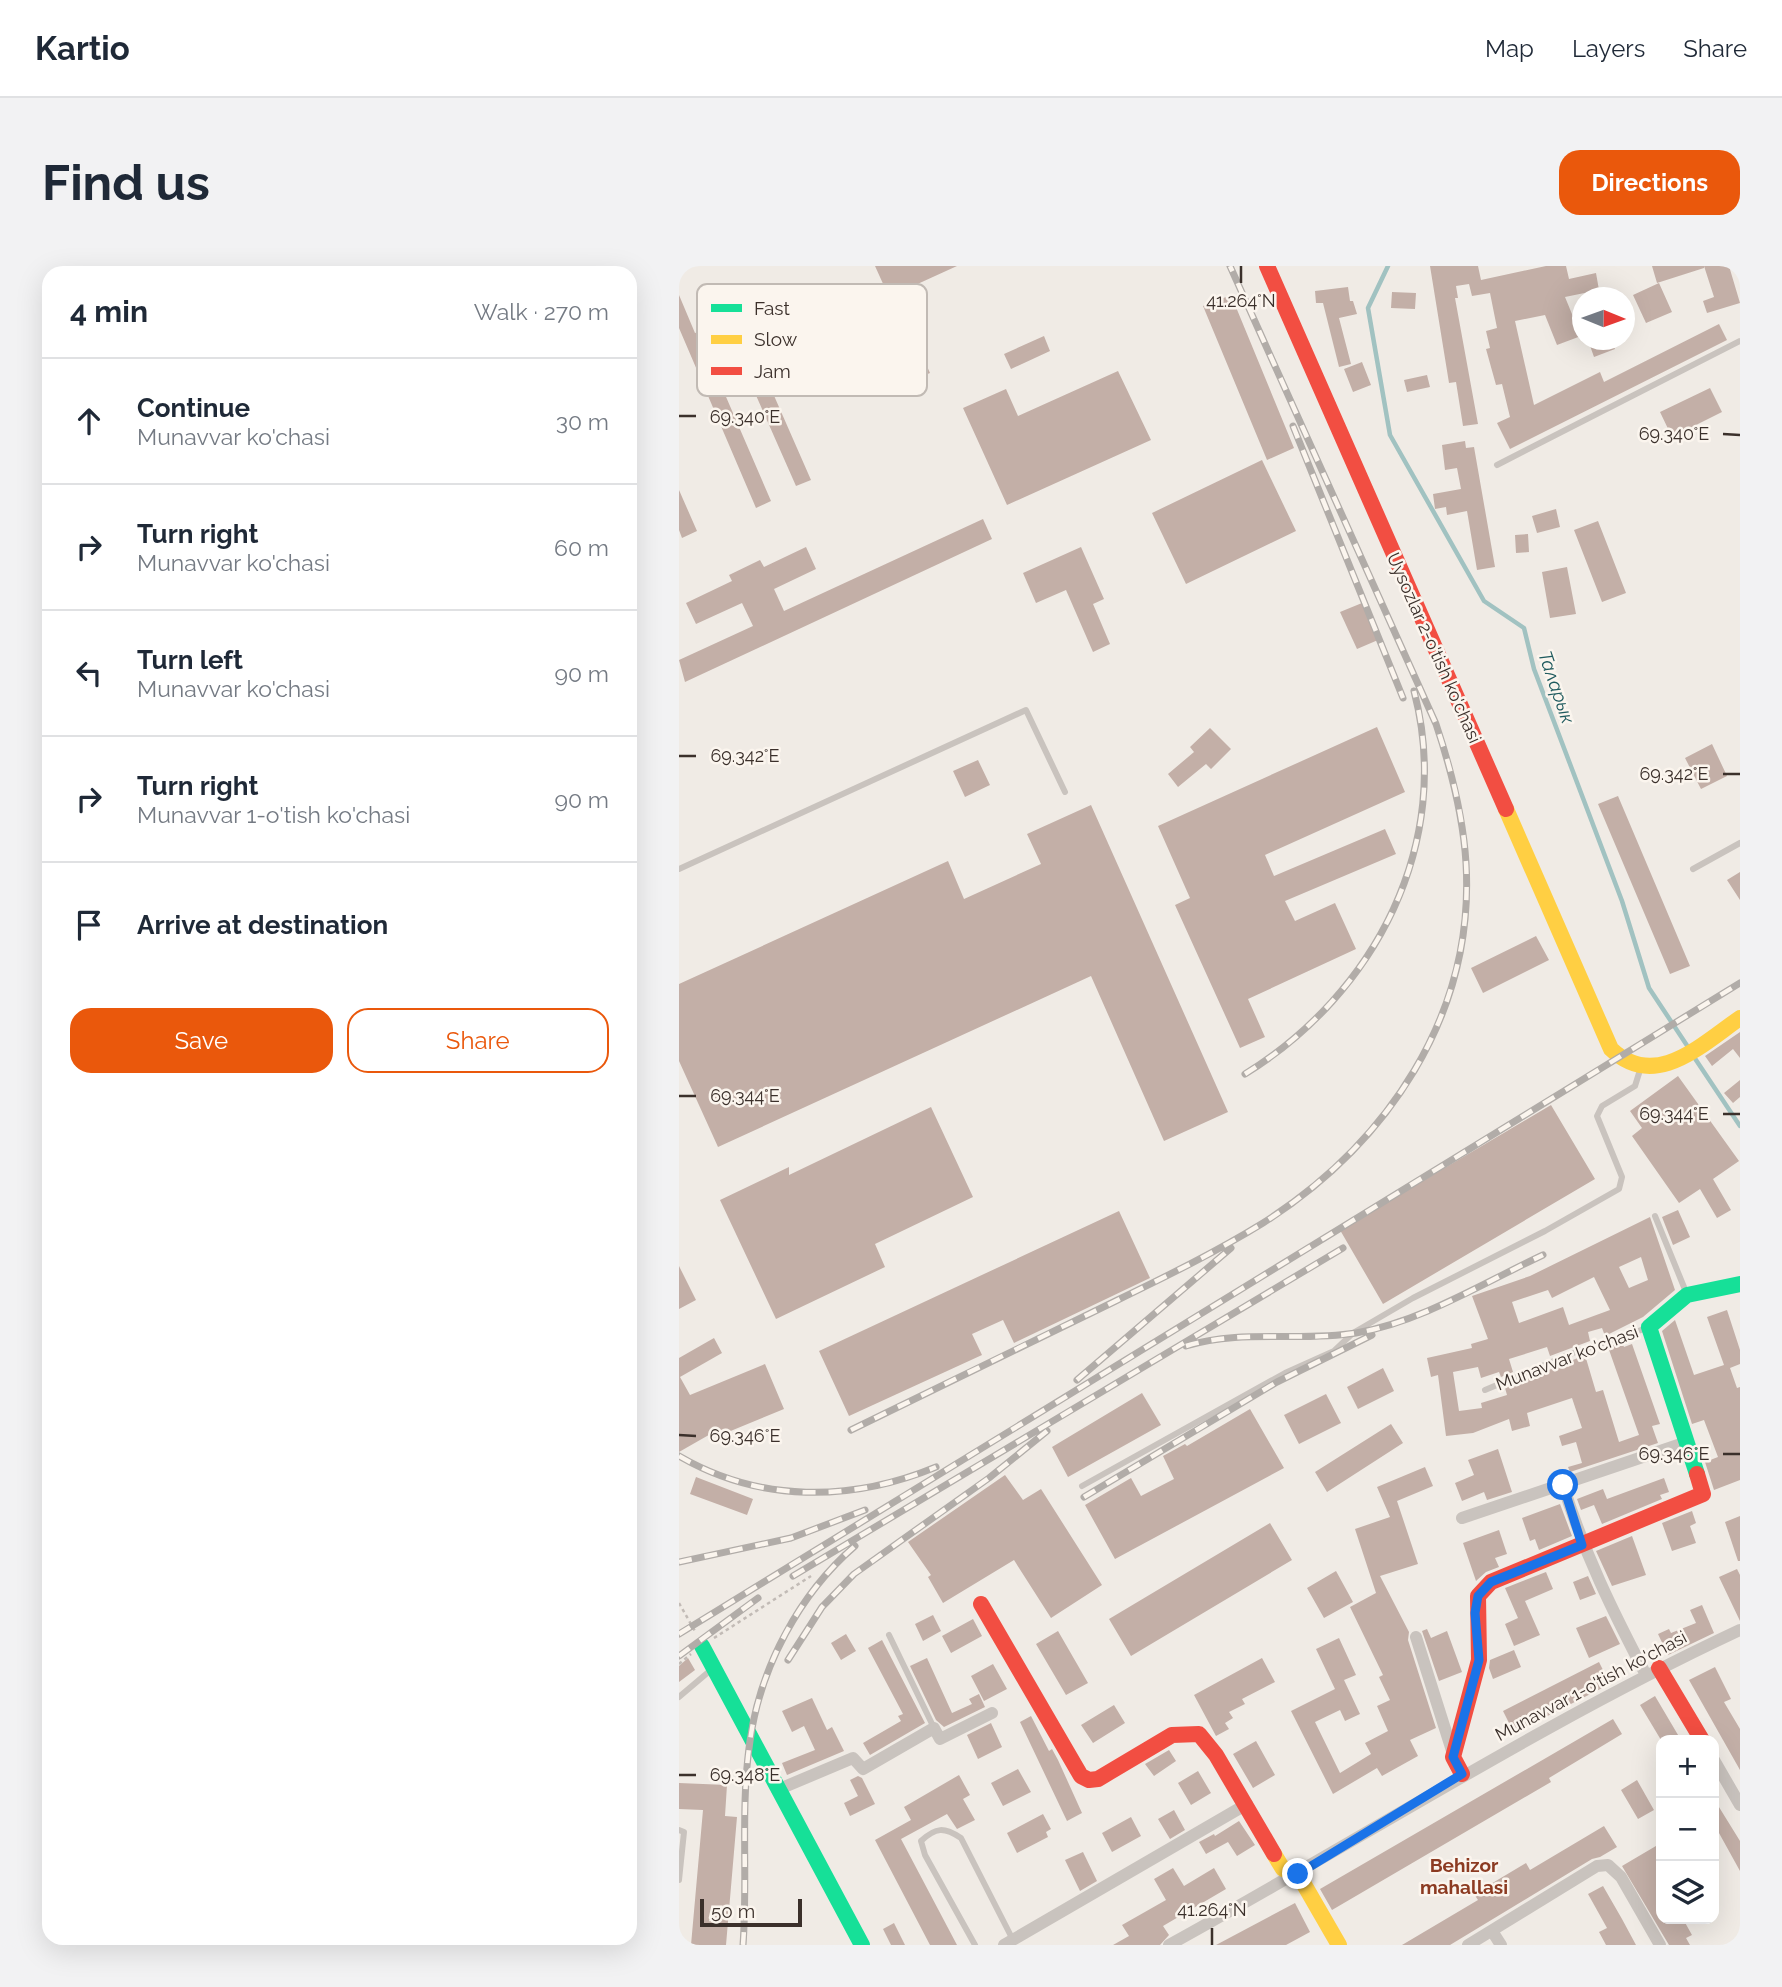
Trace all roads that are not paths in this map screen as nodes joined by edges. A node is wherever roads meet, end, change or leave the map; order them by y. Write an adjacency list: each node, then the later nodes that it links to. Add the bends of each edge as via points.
1 (1267, 266): 9 (street, Uysozlar 2-o'tish ko'chasi, via 1600,1030 1617,1058)
2 (1740, 341): 3 (lane)
3 (1497, 465)
4 (1065, 792): 6 (lane, via 1025,710)
5 (1740, 843): 7 (lane)
6 (679, 869)
7 (1693, 869)
8 (1740, 1018): 9 (street, via 1677,1059 1655,1068)
9 (1640, 1068): 17 (lane, via 1635,1086 1602,1106 1597,1115 1622,1177 1619,1189 1413,1298 1353,1334 1334,1351 1285,1373)
10 (1655, 1216): 12 (lane)
11 (1740, 1284): 12 (street, Munavvar ko'chasi)
12 (1687, 1295): 13 (street, Munavvar ko'chasi)
13 (1649, 1327): 14 (lane, Munavvar ko'chasi); 15 (street, Munavvar ko'chasi)
14 (1485, 1390)
15 (1685, 1443): 16 (street); 19 (street, Munavvar ko'chasi, via 1703,1494)
16 (1563, 1485): 18 (street); 19 (street)
17 (1082, 1486)
18 (1462, 1518)
19 (1582, 1545): 26 (street, via 1603,1594); 31 (street, Munavvar ko'chasi, via 1491,1582 1478,1596 1479,1660)
20 (981, 1604): 35 (street, via 1081,1776 1098,1779 1173,1735 1193,1733 1209,1743)
21 (1740, 1630): 26 (street, Munavvar 1-o'tish ko'chasi)
22 (889, 1635): 29 (lane)
23 (1416, 1637): 31 (street)
24 (702, 1646): 25 (street)
25 (714, 1668): 27 (lane); 34 (street)
26 (1653, 1671): 30 (street); 33 (street, Munavvar 1-o'tish ko'chasi)
27 (679, 1697)
28 (992, 1713): 29 (street, via 940,1740)
29 (934, 1728): 34 (street, via 863,1769 853,1758)
30 (1698, 1735)
31 (1453, 1757): 33 (street)
32 (1719, 1769): 36 (street)
33 (1462, 1774): 38 (street, Munavvar 1-o'tish ko'chasi)
34 (777, 1790): 42 (street)
35 (1247, 1804): 38 (street, via 1283,1869); 41 (street)
36 (1740, 1805)
37 (679, 1830): 39 (lane, via 684,1832)
38 (1298, 1874): 44 (street, Munavvar 1-o'tish ko'chasi); 45 (street)
39 (679, 1880)
40 (1492, 1931): 46 (street); 47 (street); 48 (street, via 1597,1866 1608,1865 1621,1877)
41 (1008, 1943): 43 (lane, via 961,1838 945,1828 933,1830 921,1841 925,1855)
42 (862, 1945)
43 (975, 1945)
44 (1169, 1945)
45 (1339, 1945)
46 (1468, 1945)
47 (1501, 1945)
48 (1660, 1945)

